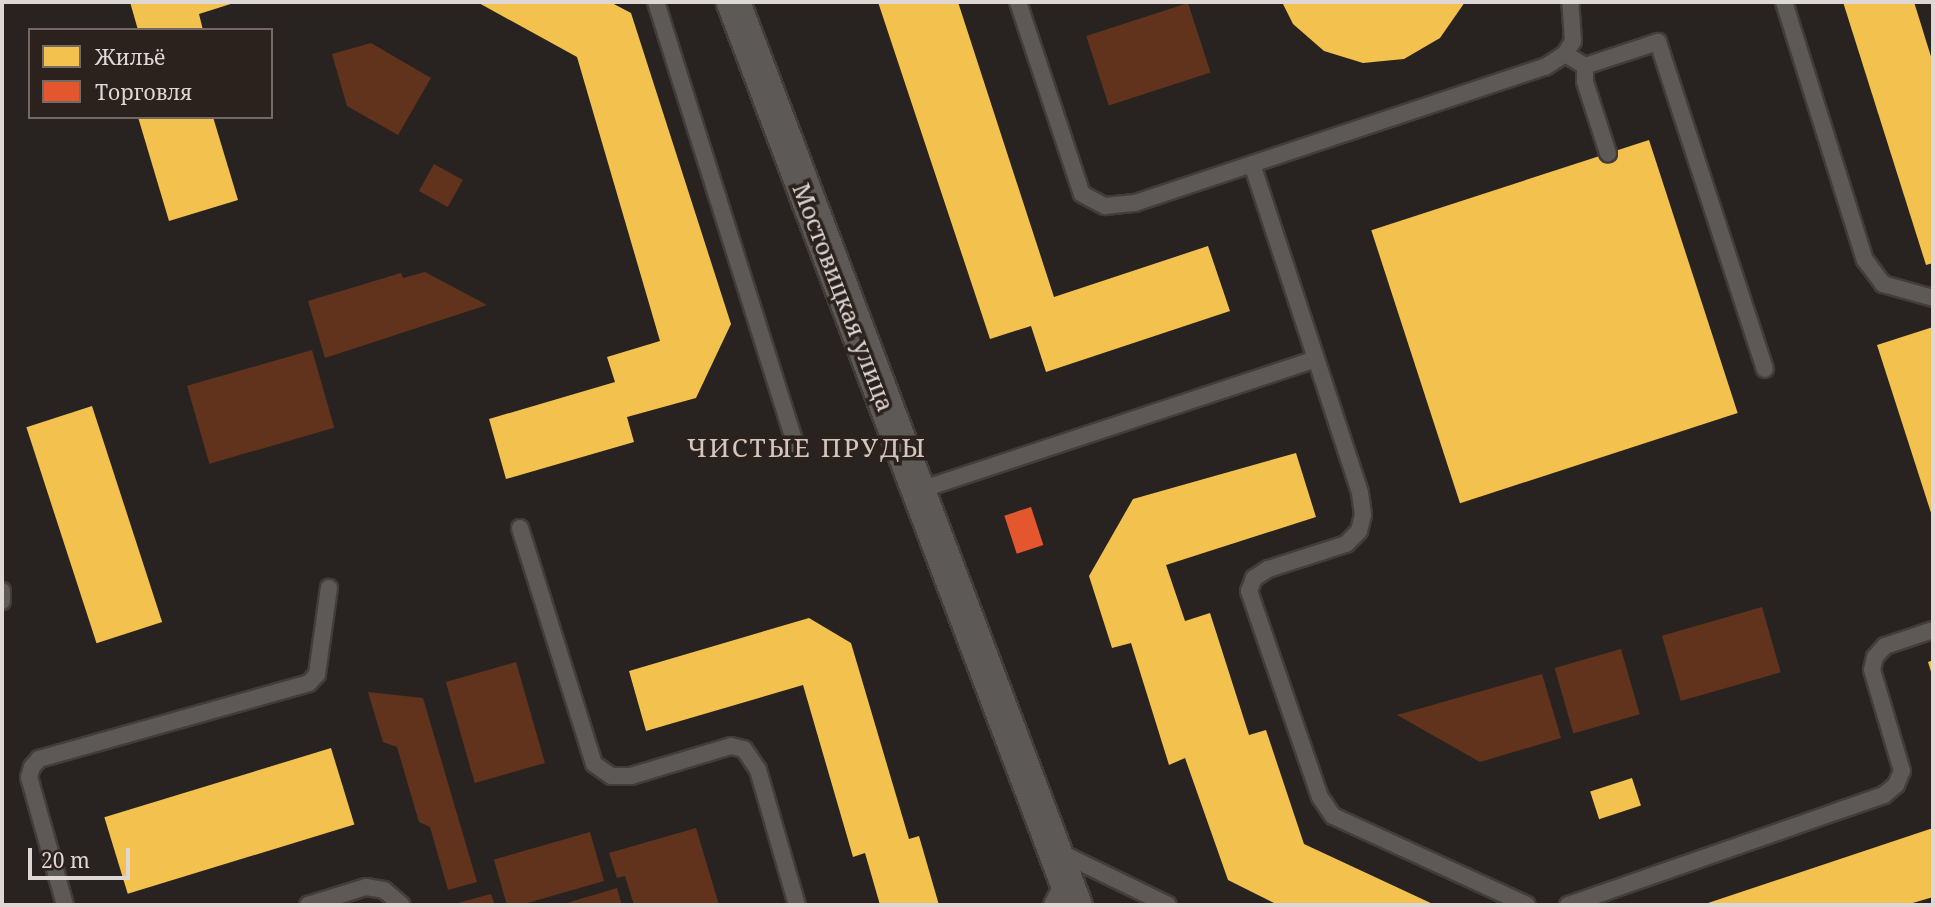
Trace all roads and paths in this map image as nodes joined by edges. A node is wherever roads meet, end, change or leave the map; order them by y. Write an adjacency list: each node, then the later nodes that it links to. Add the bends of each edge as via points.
1 (656, 2): 13 (lane)
2 (733, 2): 14 (street, Мостовицкая улица)
3 (1018, 2): 9 (lane, via 1082,194 1091,201 1105,206 1135,203)
4 (1570, 2): 6 (lane, via 1575,27)
5 (1784, 2): 10 (lane, via 1865,260 1883,284)
6 (1565, 54): 7 (lane); 9 (lane, via 1545,67)
7 (1585, 66): 8 (lane, via 1585,82); 12 (lane, via 1658,42)
8 (1608, 153)
9 (1252, 164): 11 (lane)
10 (1933, 298)
11 (1316, 359): 14 (lane); 26 (lane, via 1360,493 1363,515 1359,531 1346,544 1268,569 1254,578 1249,591 1320,796 1333,816)
12 (1765, 369)
13 (796, 446)
14 (917, 491): 20 (street, Мостовицкая улица)
15 (520, 528): 24 (lane, via 594,764 611,776 631,776 731,746 744,749 758,770)
16 (330, 588): 21 (lane, via 317,674 309,683 40,759 32,767 29,777)
17 (2, 591): 18 (lane)
18 (2, 601)
19 (1933, 631): 27 (lane, via 1885,646 1875,657 1872,670 1902,771 1896,785 1884,795)
20 (1062, 885): 25 (lane)
21 (65, 905)
22 (308, 905): 23 (lane, via 366,887 384,890)
23 (402, 905)
24 (797, 905)
25 (1168, 905)
26 (1527, 905)
27 (1568, 905)

